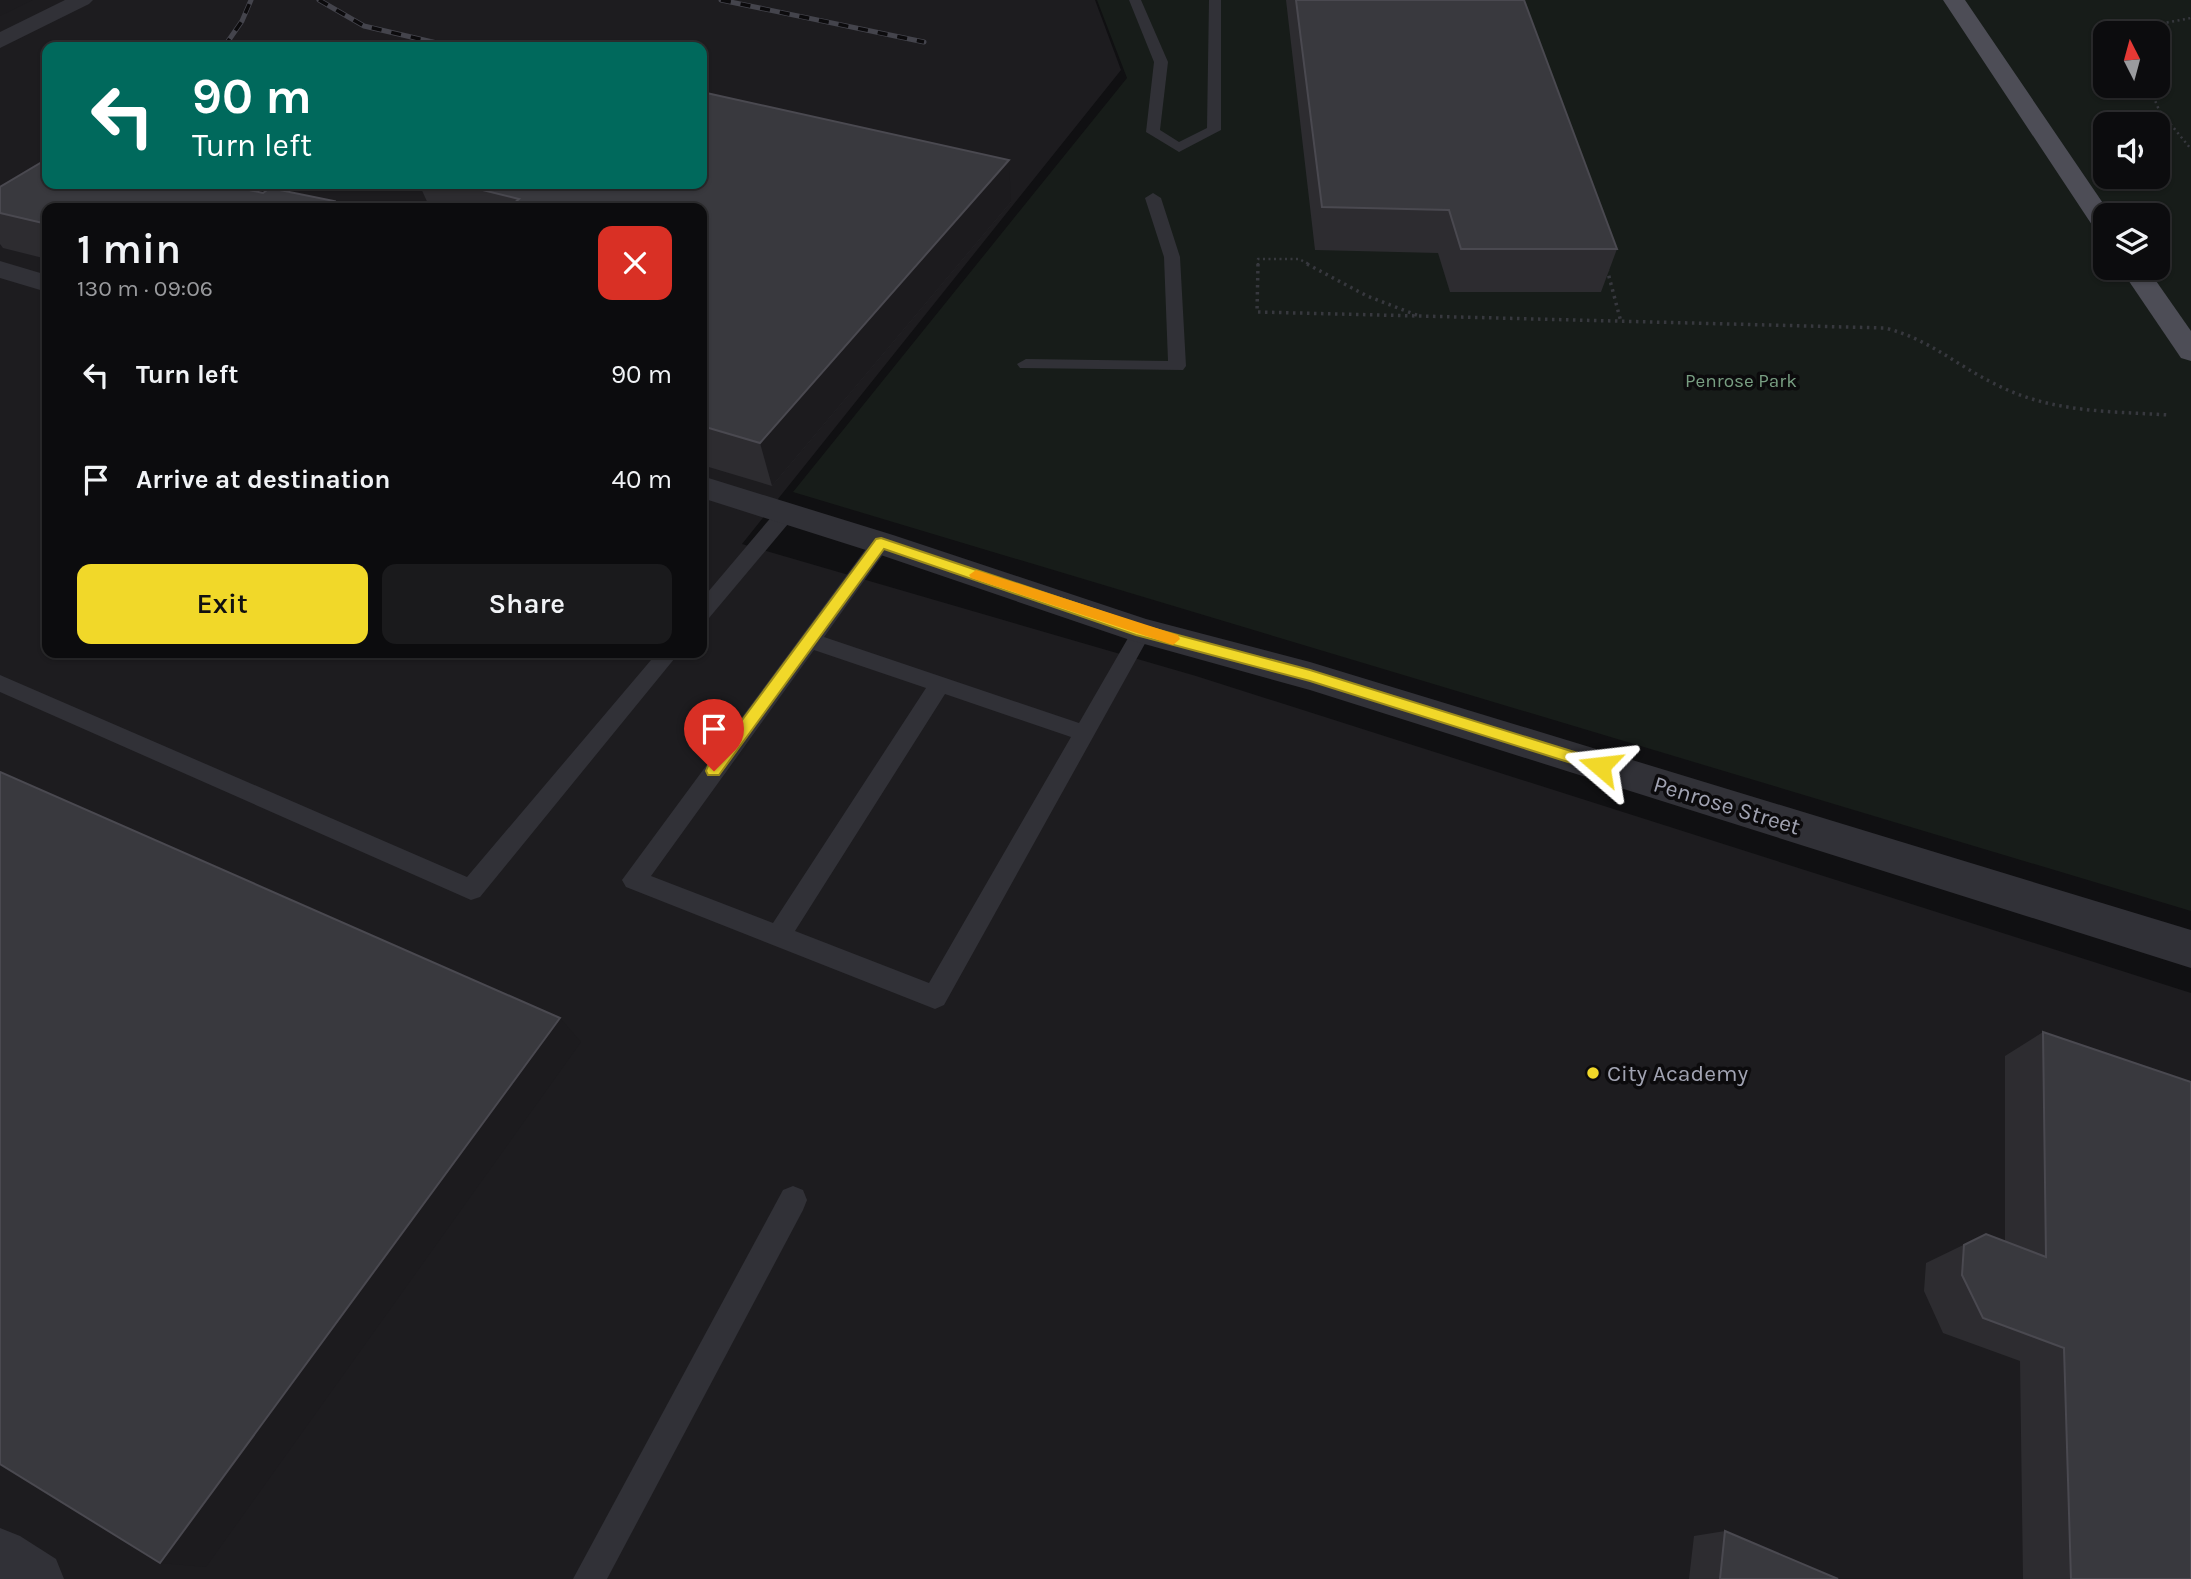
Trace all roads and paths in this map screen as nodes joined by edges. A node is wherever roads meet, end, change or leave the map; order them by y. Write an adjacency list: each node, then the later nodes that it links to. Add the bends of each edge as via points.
1 (82, 0): 7 (street)
2 (1135, 0): 3 (lane, via 1161,62 1153,132 1179,148 1214,130)
3 (1214, 0)
4 (1954, 0): 11 (main road)
5 (2191, 18): 6 (path)
6 (2170, 22)
7 (0, 41)
8 (2154, 98): 9 (path)
9 (2191, 149)
10 (1153, 198): 19 (lane, via 1172,257 1177,366)
11 (2093, 207)
12 (0, 269): 15 (street)
13 (1607, 269): 17 (path)
14 (2142, 280): 18 (main road)
15 (42, 282)
16 (1421, 317): 16 (path, via 1257,312 1258,259 1299,260 1367,296); 17 (path)
17 (1621, 322): 20 (path, via 1885,328 1912,335 2021,396 2066,409)
18 (2191, 352)
19 (1026, 364)
20 (2169, 415)
21 (707, 489): 22 (street, Penrose Street)
22 (786, 513): 23 (street, Penrose Street); 24 (lane)
23 (881, 542): 25 (street, Penrose Street); 26 (lane)
24 (707, 608)
25 (1142, 631): 30 (lane); 32 (street, Penrose Street, via 1310,676)
26 (810, 640): 29 (lane); 31 (lane, via 634,880)
27 (665, 658): 28 (lane, via 471,890)
28 (0, 683)
29 (940, 684): 30 (lane); 31 (lane)
30 (1084, 733): 31 (lane, via 935,997)
31 (778, 936)
32 (2191, 949)
33 (793, 1200): 36 (lane)
34 (0, 1556): 35 (street)
35 (36, 1579)
36 (589, 1579)

